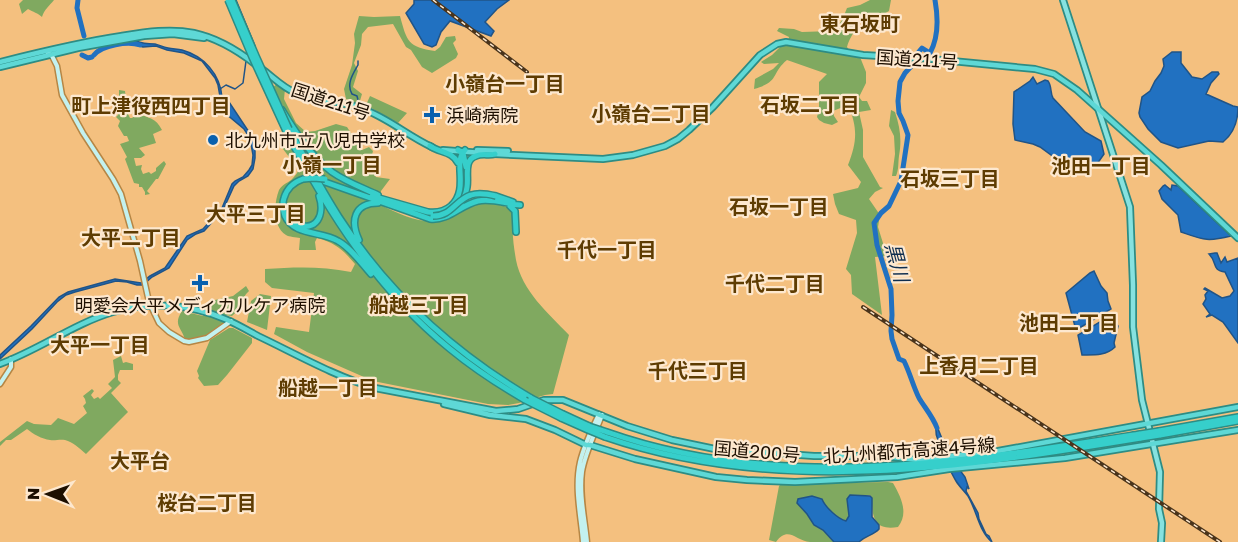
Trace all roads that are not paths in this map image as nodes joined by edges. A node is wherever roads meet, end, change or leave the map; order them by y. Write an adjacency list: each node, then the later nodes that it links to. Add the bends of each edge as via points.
1 (230, 0): 7 (highway, 北九州都市高速4号線, bridge); 7 (highway, 北九州都市高速4号線, bridge, via 252,57)
2 (1064, 0): 6 (main road)
3 (48, 52): 4 (highway, 国道211号); 5 (highway, 国道211号); 8 (highway, 国道211号, via 157,34 216,40 294,93 360,108); 22 (main road, via 57,66 62,95 121,194)
4 (0, 62)
5 (0, 67)
6 (1100, 111): 12 (highway, 国道211号, via 1054,74 1035,69 863,55 786,42 760,55 678,139 633,155); 21 (highway, 国道211号); 32 (main road, via 1130,207 1133,327)
7 (289, 129): 14 (highway, via 291,145 320,200 319,219 307,226 293,222 286,208 290,192); 17 (highway, via 333,173); 23 (highway, 北九州都市高速4号線, via 339,217)
8 (419, 140): 9 (highway, 国道211号); 10 (highway, 国道211号)
9 (430, 146): 10 (highway, 国道211号); 13 (highway, via 455,157)
10 (462, 151): 11 (highway, 国道211号); 12 (highway, 国道211号, via 507,151); 13 (highway); 15 (highway)
11 (495, 154): 12 (highway, 国道211号); 15 (highway, via 471,158)
12 (576, 159)
13 (461, 174): 18 (highway, via 459,194 446,210 431,212)
14 (304, 180): 17 (highway, bridge, via 325,181); 23 (highway, via 290,186 284,197 287,219 296,228 345,245)
15 (468, 183): 19 (highway, via 461,204)
16 (497, 199): 18 (highway, bridge, via 485,194 472,195 448,212 433,216); 19 (highway, via 474,202); 20 (highway, via 514,208)
17 (394, 204): 18 (highway); 19 (highway, via 430,219); 23 (highway, via 365,205 355,217 354,228 358,240)
18 (409, 207)
19 (445, 218)
20 (516, 232)
21 (1238, 238)
22 (151, 306): 24 (highway, 国道200号, via 181,307); 24 (main road, via 163,327 187,342 207,338); 25 (highway, 国道200号, via 102,316)
23 (410, 309): 34 (highway, 北九州都市高速4号線, bridge, via 528,399 606,434 662,453 717,464 815,472 874,471 1055,450)
24 (231, 321): 28 (highway, 国道200号, via 352,381)
25 (11, 359): 26 (highway, 国道200号); 27 (main road, via 11,367)
26 (0, 364)
27 (0, 384)
28 (427, 399): 30 (highway, 国道200号, via 496,411 544,400 563,400); 36 (highway, 国道200号, via 490,415 526,419)
29 (1238, 407): 32 (highway, 国道200号)
30 (601, 414): 32 (highway, 国道200号, via 651,434 715,449 918,460 998,451); 36 (main road)
31 (1238, 417): 34 (highway, 北九州都市高速4号線); 34 (highway, 北九州都市高速4号線)
32 (1148, 424): 35 (main road)
33 (1238, 430): 35 (highway, 国道200号)
34 (1160, 433)
35 (1153, 444): 36 (highway, 国道200号, via 897,477 795,482 716,477); 38 (main road, via 1160,472)
36 (588, 445): 37 (main road, via 581,481)
37 (585, 542)
38 (1161, 542)

